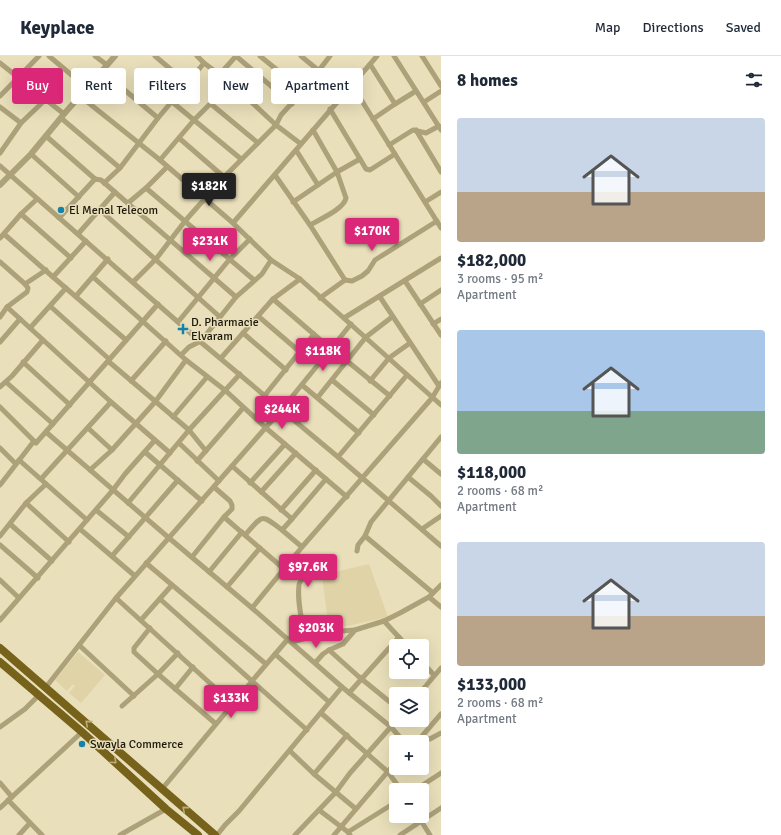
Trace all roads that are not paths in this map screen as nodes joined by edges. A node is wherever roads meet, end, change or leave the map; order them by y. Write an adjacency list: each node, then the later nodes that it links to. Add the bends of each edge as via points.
1 (39, 56): 18 (street)
2 (49, 56): 29 (street)
3 (95, 56): 17 (street)
4 (115, 56): 17 (street)
5 (155, 56): 20 (street)
6 (198, 56): 15 (street)
7 (236, 56): 23 (street); 31 (street)
8 (260, 56): 24 (street)
9 (301, 56): 25 (street)
10 (330, 56): 26 (street)
11 (377, 56): 16 (street)
12 (394, 56): 33 (street)
13 (422, 56): 32 (street)
14 (0, 63): 27 (street)
15 (204, 63): 21 (street); 22 (street)
16 (370, 64): 28 (street); 49 (street)
17 (108, 65): 19 (street)
18 (26, 68)
19 (105, 68)
20 (169, 68)
21 (200, 68)
22 (211, 68)
23 (225, 68)
24 (275, 68)
25 (316, 68)
26 (320, 68)
27 (12, 72)
28 (363, 73)
29 (71, 75)
30 (12, 83): 36 (street)
31 (271, 86)
32 (441, 86)
33 (416, 90): 37 (street); 49 (street)
34 (126, 91): 53 (street)
35 (441, 92): 37 (street)
36 (0, 96)
37 (424, 102): 58 (street)
38 (363, 103): 54 (street)
39 (41, 104): 56 (street)
40 (51, 104): 52 (street)
41 (73, 104): 52 (street)
42 (90, 104): 63 (street)
43 (169, 104): 53 (street)
44 (175, 104): 55 (street)
45 (211, 104): 55 (street); 64 (street)
46 (254, 104): 57 (street)
47 (292, 104): 57 (street, via 281,115)
48 (336, 104): 51 (street)
49 (395, 104): 54 (street)
50 (0, 107): 56 (street)
51 (330, 110): 59 (street); 72 (street)
52 (62, 116): 61 (street); 76 (street)
53 (158, 118): 63 (street)
54 (373, 119): 66 (street)
55 (194, 120): 62 (street); 71 (street)
56 (21, 123): 68 (street)
57 (276, 125): 64 (street); 65 (street)
58 (440, 128): 60 (street, via 426,133)
59 (313, 130): 65 (street); 77 (street)
60 (416, 130): 66 (street); 78 (street)
61 (46, 136): 69 (street); 82 (street)
62 (179, 138): 73 (street); 81 (street)
63 (139, 143): 73 (street); 76 (street)
64 (258, 143): 71 (street)
65 (301, 144): 67 (street)
66 (389, 145): 70 (street)
67 (296, 150): 80 (street); 85 (street)
68 (0, 153)
69 (31, 154): 79 (street); 89 (street)
70 (395, 154): 72 (street, via 370,170 366,169); 93 (street)
71 (241, 159): 81 (street)
72 (360, 159): 77 (street)
73 (160, 160): 75 (street)
74 (0, 166): 79 (street)
75 (167, 167): 86 (street); 91 (street)
76 (120, 168): 83 (street)
77 (337, 172): 85 (street); 101 (street, via 346,200)
78 (441, 172)
79 (11, 175): 84 (street); 90 (street)
80 (275, 175): 92 (street); 100 (street)
81 (224, 177): 91 (street)
82 (95, 178): 83 (street); 89 (street)
83 (104, 183): 87 (street)
84 (0, 185)
85 (318, 185): 92 (street)
86 (146, 188): 94 (street); 98 (street)
87 (115, 192): 94 (street); 95 (street)
88 (441, 192): 93 (street)
89 (79, 197): 97 (street)
90 (37, 199): 96 (street); 97 (street)
91 (205, 199): 98 (street); 100 (street)
92 (293, 202): 101 (street)
93 (425, 202): 99 (street)
94 (128, 203): 107 (street)
95 (100, 210): 104 (street); 112 (street)
96 (21, 214): 103 (street); 109 (street)
97 (59, 218): 104 (street)
98 (185, 221): 107 (street); 113 (street)
99 (437, 221): 102 (street); 122 (street, via 375,260 362,276 352,281)
100 (232, 223): 106 (street)
101 (310, 225): 122 (street)
102 (441, 228)
103 (4, 234): 105 (street); 116 (street)
104 (78, 234): 108 (street)
105 (0, 238)
106 (250, 239): 113 (street); 114 (street)
107 (172, 240): 112 (street); 119 (street)
108 (86, 241): 109 (street); 111 (street)
109 (70, 258): 117 (street)
110 (441, 258): 123 (street)
111 (108, 259): 118 (street); 124 (street)
112 (156, 259): 124 (street); 131 (street)
113 (229, 260): 119 (street); 121 (street)
114 (271, 260): 120 (street); 121 (street, via 262,274)
115 (0, 262): 125 (street)
116 (46, 270): 117 (street); 125 (street)
117 (53, 277): 126 (street)
118 (93, 277): 128 (street); 145 (street)
119 (215, 278): 129 (street); 131 (street)
120 (300, 279): 132 (street); 133 (street)
121 (254, 280): 129 (street)
122 (345, 280): 132 (street)
123 (405, 281): 130 (street); 135 (street)
124 (133, 282): 134 (street)
125 (26, 284): 137 (street, via 27,292)
126 (66, 288): 128 (street); 136 (street)
127 (441, 290): 135 (street)
128 (76, 296): 155 (street)
129 (236, 297): 140 (street)
130 (380, 297): 141 (street); 142 (street)
131 (198, 298): 140 (street); 146 (street)
132 (320, 298): 142 (street)
133 (273, 299): 138 (street); 151 (street)
134 (158, 304): 145 (street); 146 (street)
135 (420, 304): 148 (street)
136 (50, 306): 149 (street); 165 (street)
137 (7, 308): 139 (street); 144 (street)
138 (258, 316): 150 (street); 161 (street)
139 (0, 317)
140 (220, 317): 157 (street)
141 (392, 317): 153 (street); 159 (street)
142 (344, 318): 147 (street)
143 (441, 318): 148 (street)
144 (20, 319): 149 (street); 158 (street)
145 (143, 321): 155 (street); 156 (street)
146 (178, 322): 157 (street)
147 (351, 324): 153 (street); 160 (street)
148 (433, 324): 152 (street)
149 (30, 328): 154 (street)
150 (243, 333): 163 (street); 169 (street)
151 (314, 334): 160 (street); 161 (street)
152 (441, 335)
153 (366, 337): 164 (street); 167 (street)
154 (44, 340): 168 (street); 177 (street)
155 (126, 340): 165 (street)
156 (166, 341): 162 (street); 174 (street)
157 (201, 341): 162 (street); 163 (street)
158 (0, 342)
159 (410, 343): 164 (street); 179 (street)
160 (331, 349): 178 (street)
161 (300, 352): 169 (street)
162 (181, 355): 166 (street)
163 (221, 358): 170 (street)
164 (389, 358): 171 (street); 175 (street)
165 (109, 360): 174 (street); 177 (street)
166 (186, 360): 172 (street); 187 (street)
167 (347, 361): 173 (street); 175 (street)
168 (24, 362): 176 (street); 188 (street)
169 (286, 370): 182 (street)
170 (240, 374): 181 (street); 182 (street)
171 (407, 375): 183 (street); 185 (street)
172 (207, 377): 181 (street); 194 (street)
173 (332, 380): 184 (street); 193 (street)
174 (131, 381): 187 (street)
175 (370, 381): 183 (street)
176 (6, 382): 180 (street); 195 (street)
177 (90, 382): 186 (street); 188 (street)
178 (302, 385): 184 (street); 192 (street)
179 (440, 385): 185 (street)
180 (0, 387)
181 (226, 391): 191 (street); 199 (street)
182 (265, 395): 192 (street)
183 (390, 396): 193 (street)
184 (318, 398): 201 (street)
185 (432, 398): 189 (street); 224 (street)
186 (111, 402): 196 (street); 197 (street)
187 (155, 402): 194 (street); 196 (street)
188 (70, 405): 195 (street)
189 (441, 405)
190 (0, 407): 204 (street)
191 (243, 408): 198 (street); 210 (street)
192 (282, 409): 198 (street); 214 (street)
193 (374, 415): 201 (street)
194 (173, 417): 199 (street)
195 (53, 424): 200 (street)
196 (136, 424): 202 (street); 209 (street)
197 (88, 428): 208 (street); 209 (street)
198 (266, 428): 206 (street); 219 (street)
199 (189, 430): 205 (street); 210 (street)
200 (46, 432): 204 (street, via 36,443); 208 (street)
201 (359, 433): 214 (street)
202 (155, 440): 211 (street); 212 (street)
203 (440, 440): 215 (street)
204 (34, 441): 217 (street)
205 (179, 443): 212 (street); 216 (street)
206 (285, 444): 213 (street); 230 (street)
207 (0, 448): 217 (street)
208 (67, 450): 220 (street); 225 (street)
209 (112, 450): 220 (street)
210 (206, 451): 216 (street)
211 (145, 452): 218 (street); 233 (street)
212 (170, 453): 218 (street)
213 (296, 453): 221 (street); 234 (street)
214 (338, 457): 224 (street)
215 (424, 459): 222 (street); 223 (street)
216 (197, 461): 228 (street)
217 (18, 462): 225 (street); 229 (street)
218 (160, 465): 227 (street); 239 (street)
219 (232, 466): 228 (street); 230 (street)
220 (90, 470): 233 (street)
221 (316, 470): 226 (street); 242 (street)
222 (441, 474)
223 (408, 477): 236 (street); 240 (street)
224 (363, 478): 235 (street); 236 (street)
225 (41, 479): 231 (street)
226 (326, 479): 235 (street); 246 (street)
227 (178, 480): 237 (street); 245 (street)
228 (219, 481): 232 (street)
229 (1, 482)
230 (250, 483): 234 (street)
231 (46, 484): 238 (street); 247 (street)
232 (214, 487): 237 (street); 244 (street, via 232,505 232,509)
233 (113, 490): 239 (street); 241 (street)
234 (261, 492): 242 (street)
235 (347, 497): 260 (street)
236 (389, 500): 250 (street); 254 (street, via 371,522)
237 (202, 501): 256 (street)
238 (26, 503): 248 (street); 257 (street)
239 (128, 503): 245 (street)
240 (441, 506)
241 (96, 510): 247 (street); 255 (street)
242 (281, 510): 246 (street)
243 (441, 516): 250 (street)
244 (224, 517): 252 (street); 265 (street)
245 (146, 518): 255 (street); 256 (street)
246 (292, 519): 251 (street)
247 (87, 520): 249 (street)
248 (10, 524): 253 (street); 266 (street)
249 (80, 529): 257 (street); 263 (street)
250 (422, 529): 259 (street)
251 (282, 530): 252 (street, via 268,518 262,518); 260 (street)
252 (244, 533): 261 (street); 269 (street)
253 (0, 536)
254 (365, 536): 262 (street); 276 (street)
255 (129, 537): 263 (street)
256 (168, 538): 265 (street); 267 (street)
257 (69, 542): 266 (street)
258 (0, 545): 271 (street)
259 (441, 546)
260 (302, 547): 264 (street)
261 (260, 548): 268 (street); 275 (street)
262 (357, 551)
263 (112, 556): 270 (street)
264 (295, 556): 268 (street); 288 (street, via 308,569 300,581 299,592)
265 (192, 557): 269 (street)
266 (52, 561): 271 (street)
267 (146, 563): 270 (street); 273 (street)
268 (284, 569): 281 (street)
269 (209, 572): 275 (street)
270 (135, 576): 278 (street)
271 (38, 578): 277 (street)
272 (0, 580): 277 (street)
273 (172, 585): 279 (street); 297 (street)
274 (441, 585): 276 (street)
275 (227, 587): 281 (street)
276 (431, 595): 280 (street); 284 (street)
277 (19, 598): 282 (street)
278 (116, 598): 283 (street); 290 (street)
279 (160, 599): 283 (street); 304 (street)
280 (441, 607)
281 (252, 608): 289 (street)
282 (0, 620)
283 (141, 620): 285 (street)
284 (384, 621): 286 (street); 287 (street)
285 (150, 628): 293 (street); 301 (street, via 134,648 134,652)
286 (355, 630): 288 (street, via 335,630); 292 (street, via 343,644)
287 (399, 637): 303 (street)
288 (305, 638): 289 (street)
289 (290, 641): 294 (street); 296 (street)
290 (79, 645): 305 (street); 311 (street)
291 (0, 648): 305 (highway)
292 (329, 650): 296 (street); 303 (street)
293 (178, 653): 298 (street); 301 (street)
294 (275, 654): 297 (street); 313 (street)
295 (0, 662): 310 (highway)
296 (315, 663): 306 (street)
297 (266, 664): 304 (street)
298 (193, 667): 308 (street); 314 (street)
299 (441, 668): 302 (street)
300 (429, 670): 302 (street)
301 (158, 674): 308 (street); 311 (street)
302 (434, 675): 307 (street)
303 (361, 679): 309 (street); 312 (street)
304 (252, 681): 314 (street); 322 (street)
305 (46, 687): 337 (highway, one-way to 305)
306 (342, 687): 309 (street); 313 (street)
307 (425, 687)
308 (175, 689): 318 (street)
309 (349, 693): 319 (street)
310 (39, 695): 320 (street); 323 (highway)
311 (134, 696): 315 (street)
312 (389, 701)
313 (329, 702): 316 (street)
314 (233, 704): 318 (street)
315 (122, 706)
316 (321, 713): 322 (street); 325 (street)
317 (441, 714): 327 (street)
318 (216, 724): 337 (street)
319 (389, 725)
320 (0, 727)
321 (391, 727): 326 (street); 330 (street)
322 (307, 730): 329 (street)
323 (82, 732): 339 (street); 343 (highway, one-way to 343)
324 (441, 733): 328 (street)
325 (347, 735): 330 (street); 333 (street)
326 (398, 735)
327 (424, 735)
328 (429, 739)
329 (290, 751): 333 (street); 356 (street)
330 (368, 753): 331 (street); 338 (street)
331 (388, 772): 335 (street); 344 (street)
332 (441, 773): 336 (street)
333 (314, 774): 338 (street)
334 (0, 783): 339 (street)
335 (396, 783)
336 (426, 783)
337 (162, 789): 356 (highway, one-way to 337)
338 (336, 792): 344 (street); 345 (street)
339 (10, 798): 341 (street); 347 (street)
340 (389, 807): 351 (street)
341 (0, 808)
342 (441, 808): 346 (street)
343 (166, 809): 354 (street); 355 (highway)
344 (356, 809): 350 (street)
345 (319, 810): 350 (street); 357 (street)
346 (429, 814)
347 (30, 823): 352 (street); 353 (street)
348 (414, 823): 359 (street)
349 (423, 823): 360 (street)
350 (341, 827): 351 (street); 358 (street)
351 (349, 834)
352 (19, 835)
353 (42, 835)
354 (120, 835)
355 (198, 835)
356 (216, 835)
357 (295, 835)
358 (334, 835)
359 (400, 835)
360 (430, 835)

